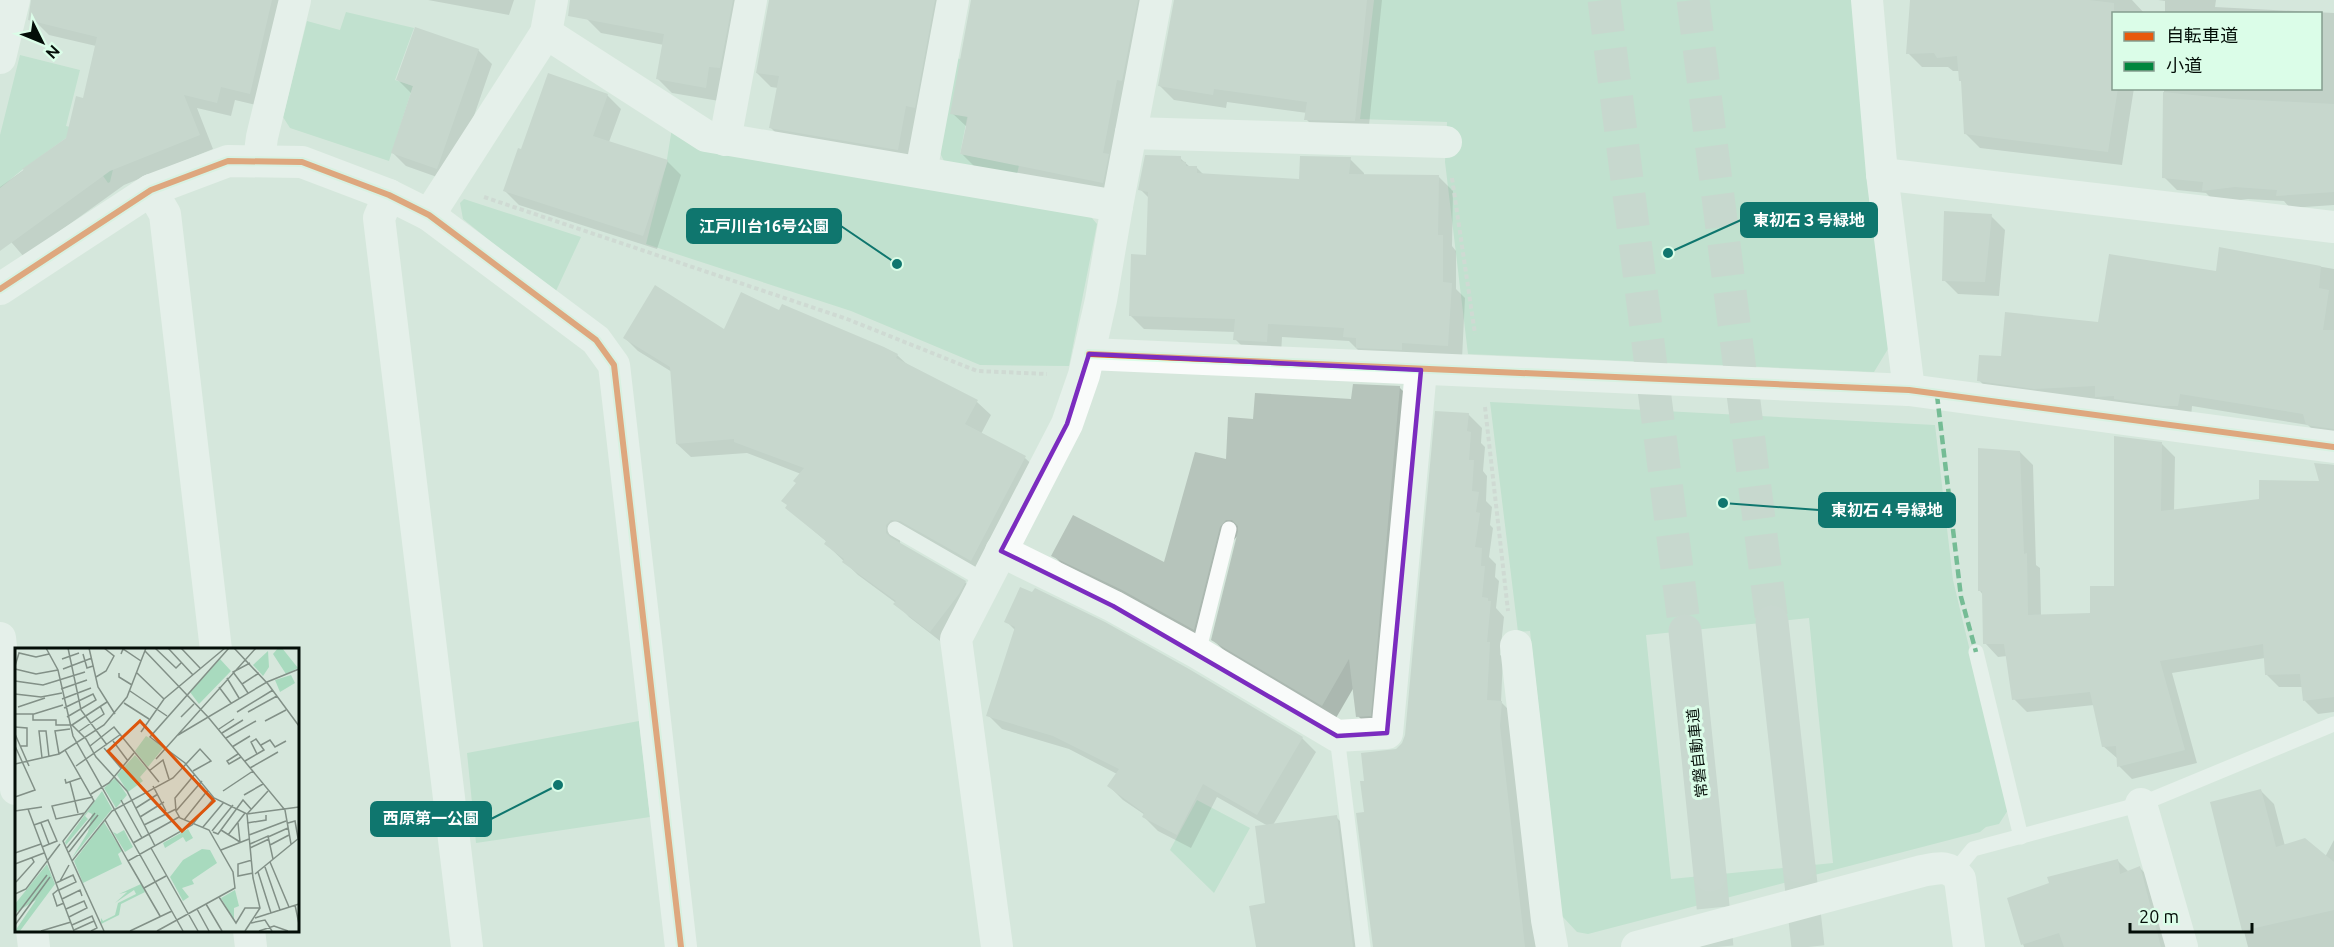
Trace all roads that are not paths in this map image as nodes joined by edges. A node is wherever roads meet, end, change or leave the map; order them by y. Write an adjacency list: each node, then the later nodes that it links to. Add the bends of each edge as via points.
1 (14, 0): 9 (street)
2 (295, 0): 13 (street)
3 (552, 0): 8 (street)
4 (751, 0): 11 (street)
5 (953, 0): 14 (street)
6 (1156, 0): 10 (street)
7 (1866, 0): 15 (street)
8 (546, 33): 11 (street, via 706,136); 19 (street)
9 (0, 58)
10 (1131, 133): 12 (street); 18 (street)
11 (725, 140): 14 (street)
12 (1446, 142)
13 (259, 160): 16 (street, via 228,161); 17 (street, via 302,162)
14 (921, 172): 18 (street)
15 (1882, 174): 20 (street); 24 (street)
16 (152, 190): 21 (street); 34 (street, via 165,214)
17 (389, 195): 19 (street); 49 (street, via 379,218)
18 (1117, 206): 22 (street)
19 (429, 215): 50 (street, via 596,340 614,365)
20 (2334, 227)
21 (0, 289)
22 (1089, 354): 23 (street); 28 (street, via 1067,424)
23 (1421, 370): 24 (street); 38 (street, via 1387,733)
24 (1909, 390): 25 (street)
25 (2334, 447)
26 (1229, 528): 36 (lane)
27 (895, 529): 29 (lane)
28 (1000, 551): 29 (street); 36 (street)
29 (985, 581): 51 (street, via 956,639)
30 (1772, 622): 42 (highway)
31 (1685, 631): 44 (highway, 常磐自動車道)
32 (0, 638): 39 (street)
33 (1516, 646): 53 (street)
34 (216, 648)
35 (1976, 652): 41 (lane)
36 (1198, 653): 38 (street)
37 (2334, 724): 40 (lane)
38 (1337, 736): 52 (lane)
39 (15, 780)
40 (2141, 804): 41 (lane); 56 (street)
41 (2022, 837): 43 (lane, via 1973,849)
42 (1799, 866)
43 (1955, 871): 54 (street, via 1946,867 1922,871); 55 (street, via 1960,879)
44 (1710, 875)
45 (32, 932): 47 (street)
46 (249, 932): 48 (street)
47 (34, 947)
48 (251, 947)
49 (467, 947)
50 (681, 947)
51 (997, 947)
52 (1363, 947)
53 (1552, 947)
54 (1637, 947)
55 (1969, 947)
56 (2182, 947)

